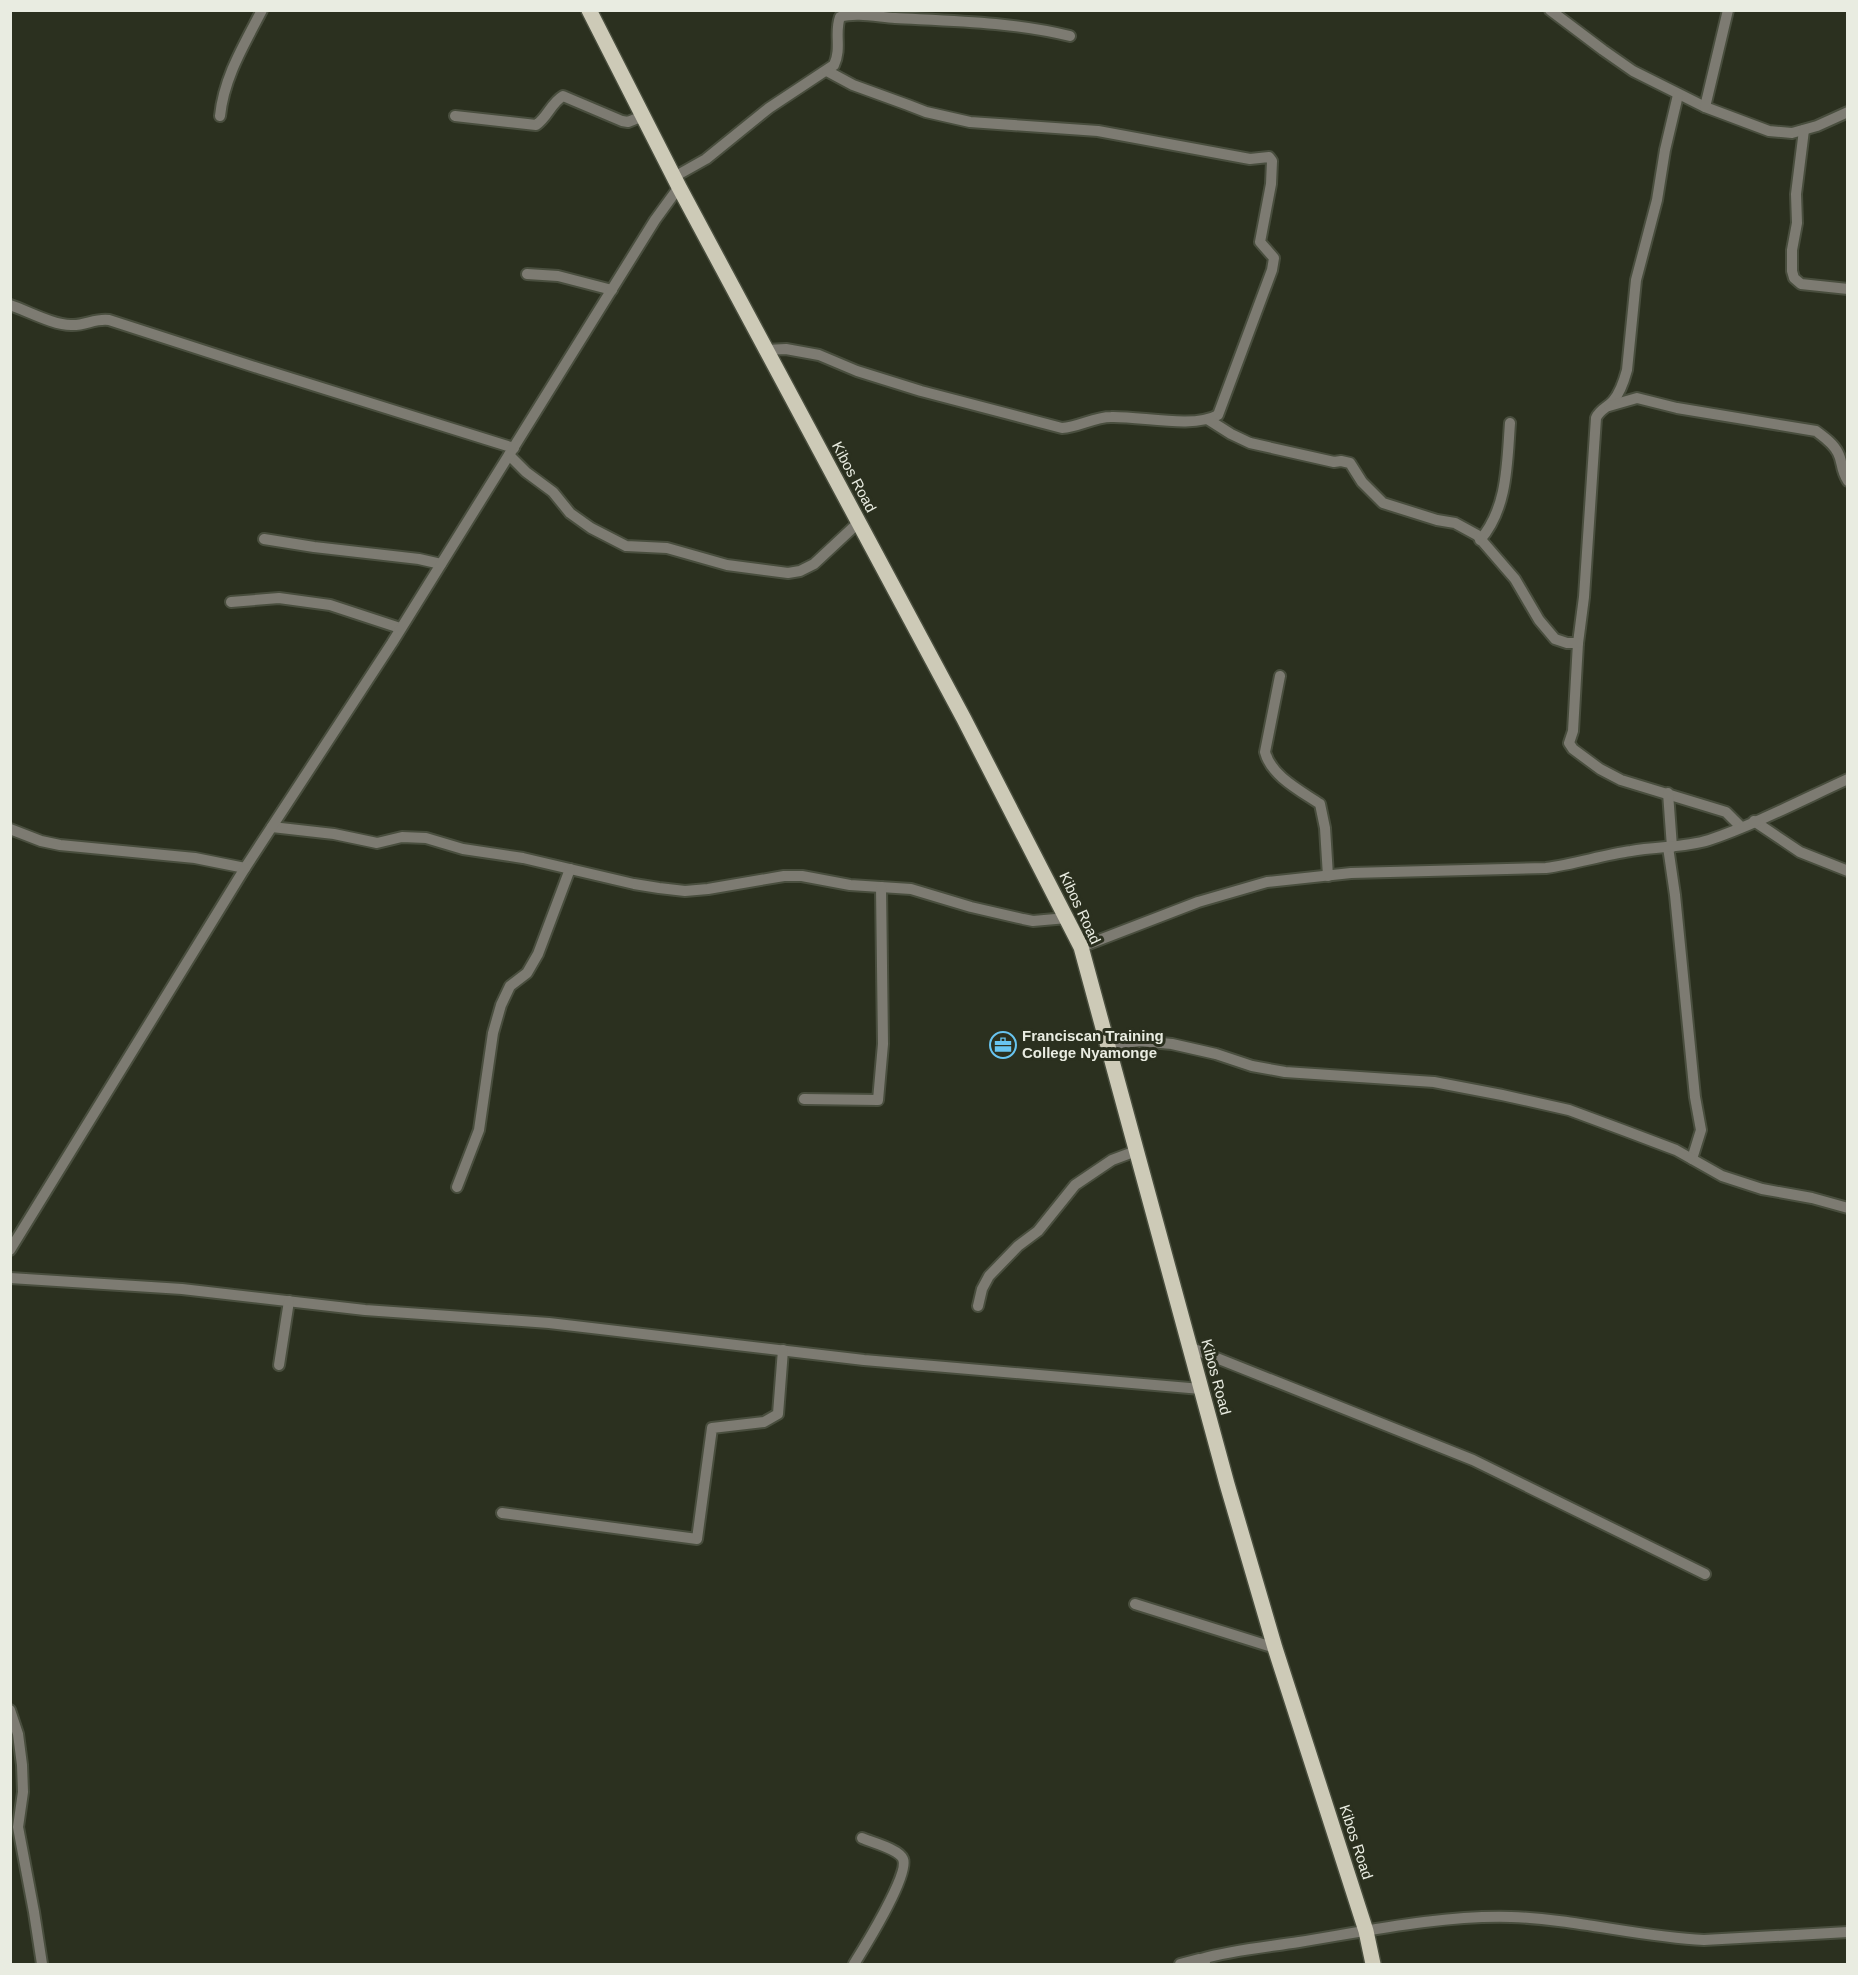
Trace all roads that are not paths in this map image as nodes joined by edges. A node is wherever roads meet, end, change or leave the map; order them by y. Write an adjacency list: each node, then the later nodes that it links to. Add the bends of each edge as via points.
1 (262, 10): 10 (street, via 235,62 222,96)
2 (588, 10): 12 (main road, Kibos Road)
3 (1550, 10): 7 (street, via 1610,56)
4 (1728, 10): 8 (street)
5 (1070, 36): 6 (street, via 958,21 845,16 838,21 837,57)
6 (827, 71): 14 (street, via 769,108); 21 (street, via 917,109 970,122 1098,131 1250,159 1271,158 1271,184 1260,242 1274,258 1272,270 1218,415)
7 (1678, 95): 8 (street); 20 (street, via 1636,280 1627,370 1618,393)
8 (1705, 107): 13 (street, via 1768,131)
9 (1848, 112): 13 (street)
10 (220, 116)
11 (454, 116): 12 (street, via 536,125 563,96 622,121)
12 (643, 116): 14 (main road, Kibos Road)
13 (1804, 130): 16 (street, via 1792,250 1794,279 1801,285)
14 (677, 182): 17 (street); 19 (main road, Kibos Road)
15 (527, 274): 17 (street, via 558,276)
16 (1848, 288)
17 (612, 290): 23 (street)
18 (10, 305): 23 (street, via 68,325 109,320)
19 (766, 350): 21 (street, via 819,355 921,392 1062,428 1112,417); 26 (main road, Kibos Road)
20 (1606, 407): 24 (street, via 1637,398 1816,431); 32 (street, via 1596,418 1593,437)
21 (1209, 420): 28 (street, via 1250,443 1350,463 1383,503 1455,523)
22 (1510, 423): 28 (street, via 1505,483 1494,520)
23 (512, 452): 26 (street, via 526,472 552,492 570,513 626,546 667,548 727,565 788,573 814,564); 29 (street)
24 (1843, 453): 25 (street, via 1841,471)
25 (1848, 482)
26 (858, 522): 46 (main road, Kibos Road)
27 (264, 539): 29 (street)
28 (1480, 540): 32 (street, via 1515,579 1555,639)
29 (441, 564): 31 (street)
30 (231, 602): 31 (street, via 279,598 330,605)
31 (400, 628): 37 (street)
32 (1578, 643): 35 (street, via 1569,743 1600,769 1621,780)
33 (1280, 676): 44 (street, via 1266,759 1289,783 1320,804)
34 (1848, 779): 36 (street)
35 (1668, 793): 38 (street, via 1726,812); 40 (street)
36 (1755, 822): 38 (street); 43 (street, via 1787,845)
37 (272, 827): 41 (street); 42 (street, via 377,843 402,837 426,838)
38 (1741, 828): 40 (street, via 1706,841)
39 (10, 829): 41 (street, via 60,845 195,858)
40 (1670, 847): 44 (street, via 1632,850 1546,868); 51 (street, via 1701,1130)
41 (244, 868): 54 (street)
42 (570, 869): 45 (street, via 685,891 784,876); 52 (street, via 538,954 528,972 510,986 501,1005 493,1033 479,1130)
43 (1848, 870)
44 (1328, 876): 47 (street, via 1267,882 1238,890)
45 (881, 887): 46 (street, via 911,889 971,908 1034,921); 49 (street, via 883,1044 878,1100)
46 (1066, 918): 47 (main road, Kibos Road)
47 (1080, 947): 48 (main road, Kibos Road)
48 (1108, 1045): 50 (main road, Kibos Road); 51 (street, via 1140,1041 1172,1044 1285,1072 1434,1082 1480,1091 1569,1110 1676,1150)
49 (804, 1099)
50 (1136, 1151): 57 (street, via 1112,1160 1075,1185 1038,1231 989,1276); 58 (main road, Kibos Road)
51 (1692, 1160): 53 (street, via 1722,1176 1761,1189)
52 (457, 1187)
53 (1848, 1208)
54 (10, 1250)
55 (10, 1278): 56 (street, via 182,1289)
56 (289, 1301): 59 (street, via 549,1323); 60 (street)
57 (978, 1306)
58 (1189, 1347): 61 (main road, Kibos Road); 63 (street, via 1473,1460)
59 (783, 1350): 61 (street); 62 (street, via 778,1414 764,1422 712,1428 697,1539)
60 (279, 1365)
61 (1201, 1389): 65 (main road, Kibos Road)
62 (502, 1514)
63 (1705, 1574)
64 (1135, 1604): 65 (street)
65 (1275, 1648): 68 (main road, Kibos Road)
66 (10, 1710): 71 (street, via 22,1765 18,1827)
67 (862, 1838): 72 (street, via 896,1851 904,1862 896,1889)
68 (1366, 1931): 69 (street, via 1510,1917 1681,1939); 70 (street); 74 (main road, Kibos Road)
69 (1848, 1932)
70 (1203, 1962): 73 (street)
71 (42, 1965)
72 (854, 1965)
73 (1180, 1965)
74 (1373, 1965)

